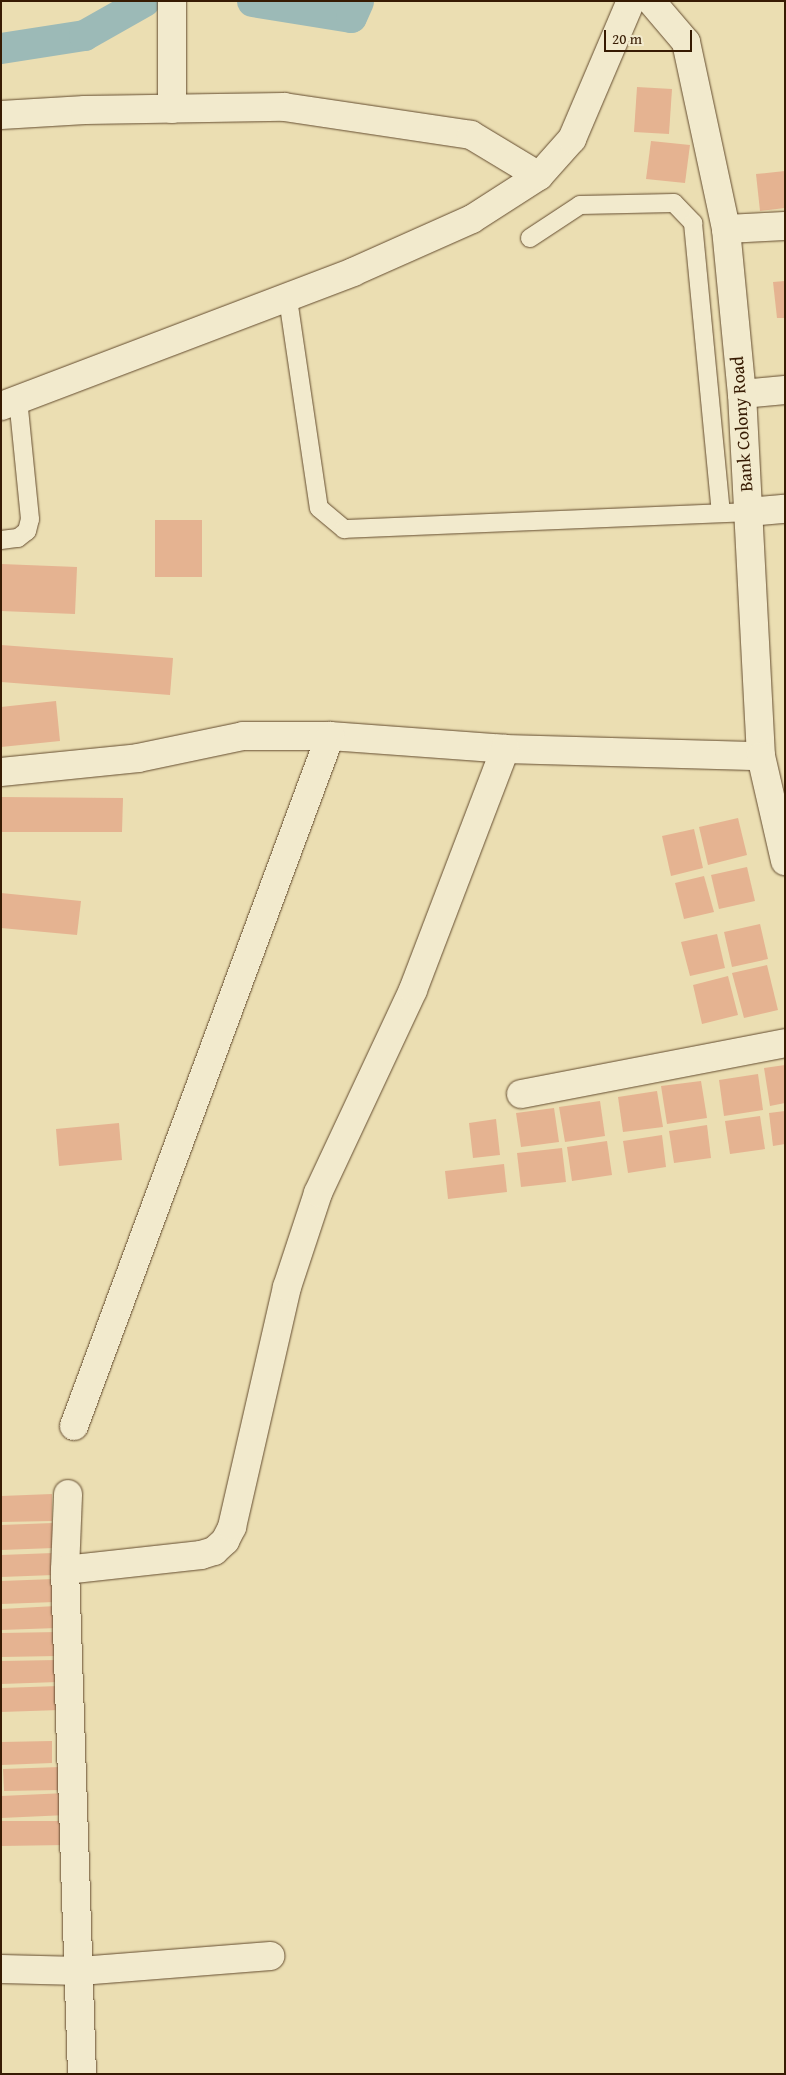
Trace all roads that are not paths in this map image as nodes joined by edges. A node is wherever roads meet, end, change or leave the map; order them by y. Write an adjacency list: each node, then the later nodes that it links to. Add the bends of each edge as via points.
1 (172, 1): 4 (street)
2 (631, 1): 6 (street, via 572,139)
3 (650, 1): 8 (street, Bank Colony Road, via 686,42)
4 (172, 109): 5 (street); 6 (street, via 284,107 471,135)
5 (1, 115)
6 (539, 176): 10 (street, via 472,219)
7 (785, 226): 8 (street)
8 (726, 229): 12 (street, Bank Colony Road)
9 (530, 238): 16 (lane, via 580,206 674,203 693,223)
10 (288, 299): 13 (street); 16 (lane, via 319,508 344,528)
11 (785, 390): 12 (street)
12 (742, 394): 15 (street, Bank Colony Road)
13 (10, 402): 17 (lane, via 30,519 27,531 18,538)
14 (785, 509): 15 (street)
15 (748, 512): 16 (lane); 20 (street, Bank Colony Road)
16 (721, 513)
17 (1, 540)
18 (330, 736): 19 (street); 21 (street, via 243,736 138,758); 25 (street)
19 (505, 750): 20 (street); 27 (street, via 413,990 318,1193 287,1287 232,1527 225,1541 214,1551 201,1555)
20 (761, 756): 22 (street, Bank Colony Road)
21 (1, 772)
22 (784, 852)
23 (785, 1043): 24 (street)
24 (521, 1094)
25 (74, 1426)
26 (68, 1494): 27 (street)
27 (65, 1570): 30 (street)
28 (270, 1956): 30 (street)
29 (1, 1969): 30 (street)
30 (80, 1971): 31 (street)
31 (82, 2074)

